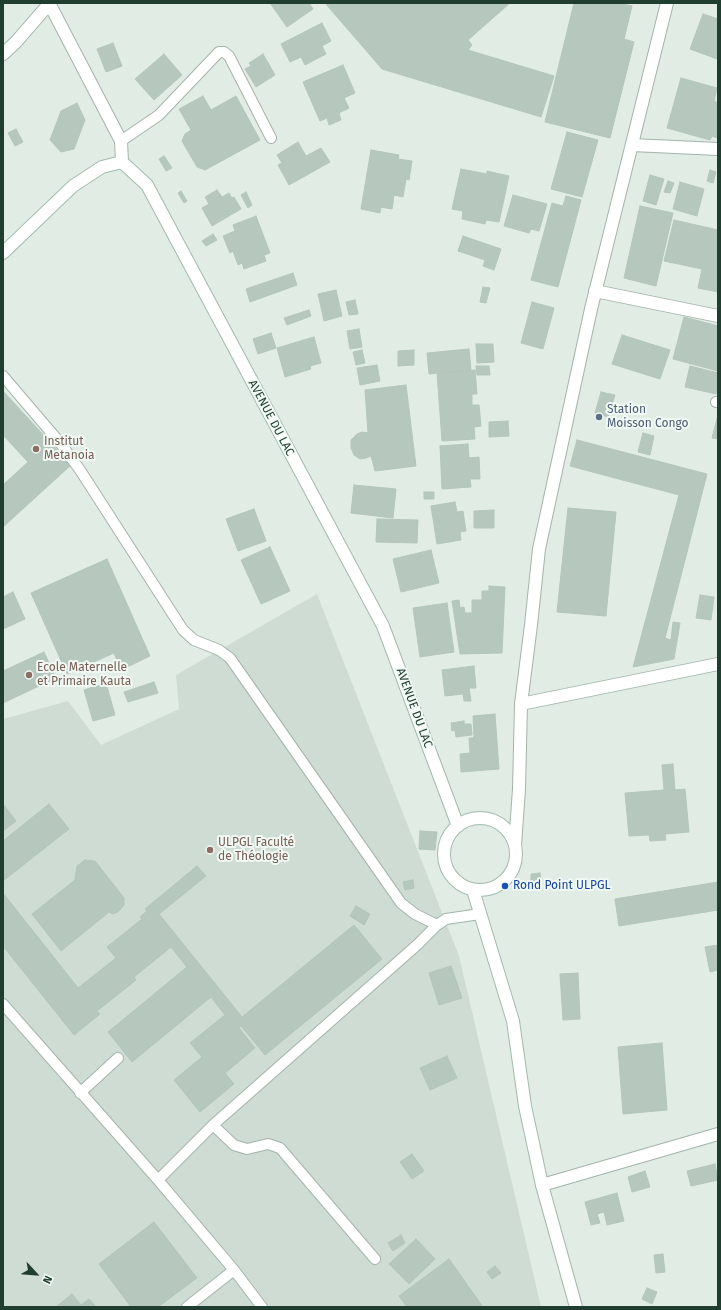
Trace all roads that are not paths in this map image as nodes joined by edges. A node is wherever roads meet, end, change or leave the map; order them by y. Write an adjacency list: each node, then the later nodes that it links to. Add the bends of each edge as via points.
1 (668, 3): 6 (street)
2 (49, 4): 3 (street); 5 (street)
3 (3, 54)
4 (272, 138): 5 (lane, via 229,56 219,52 159,115)
5 (121, 141): 8 (street)
6 (632, 145): 7 (street); 10 (street)
7 (718, 149)
8 (122, 162): 9 (street, via 102,167 73,186); 15 (street, AVENUE DU LAC, via 146,185 383,626)
9 (3, 253)
10 (596, 291): 11 (street); 14 (street, via 539,549)
11 (718, 316)
12 (3, 376): 19 (lane, via 80,470 183,630 194,640 220,650 230,658 401,903 415,914)
13 (718, 664): 14 (street)
14 (521, 704): 16 (street)
15 (458, 826): 16 (street, via 467,820 487,818 505,827); 17 (street, via 446,842 445,862 455,880)
16 (515, 845): 17 (street, via 514,865 502,882 484,890)
17 (473, 890): 18 (street)
18 (480, 914): 19 (lane, via 446,919); 26 (street, via 513,1021 525,1106)
19 (437, 925): 23 (lane)
20 (3, 1004): 22 (lane)
21 (118, 1058): 22 (lane)
22 (80, 1093): 25 (lane)
23 (213, 1125): 25 (lane); 27 (lane, via 234,1145 247,1149 268,1144 280,1148)
24 (718, 1134): 26 (street)
25 (158, 1180): 28 (lane)
26 (542, 1185): 31 (street)
27 (375, 1259)
28 (234, 1270): 29 (lane); 30 (lane)
29 (187, 1307)
30 (262, 1307)
31 (576, 1307)

